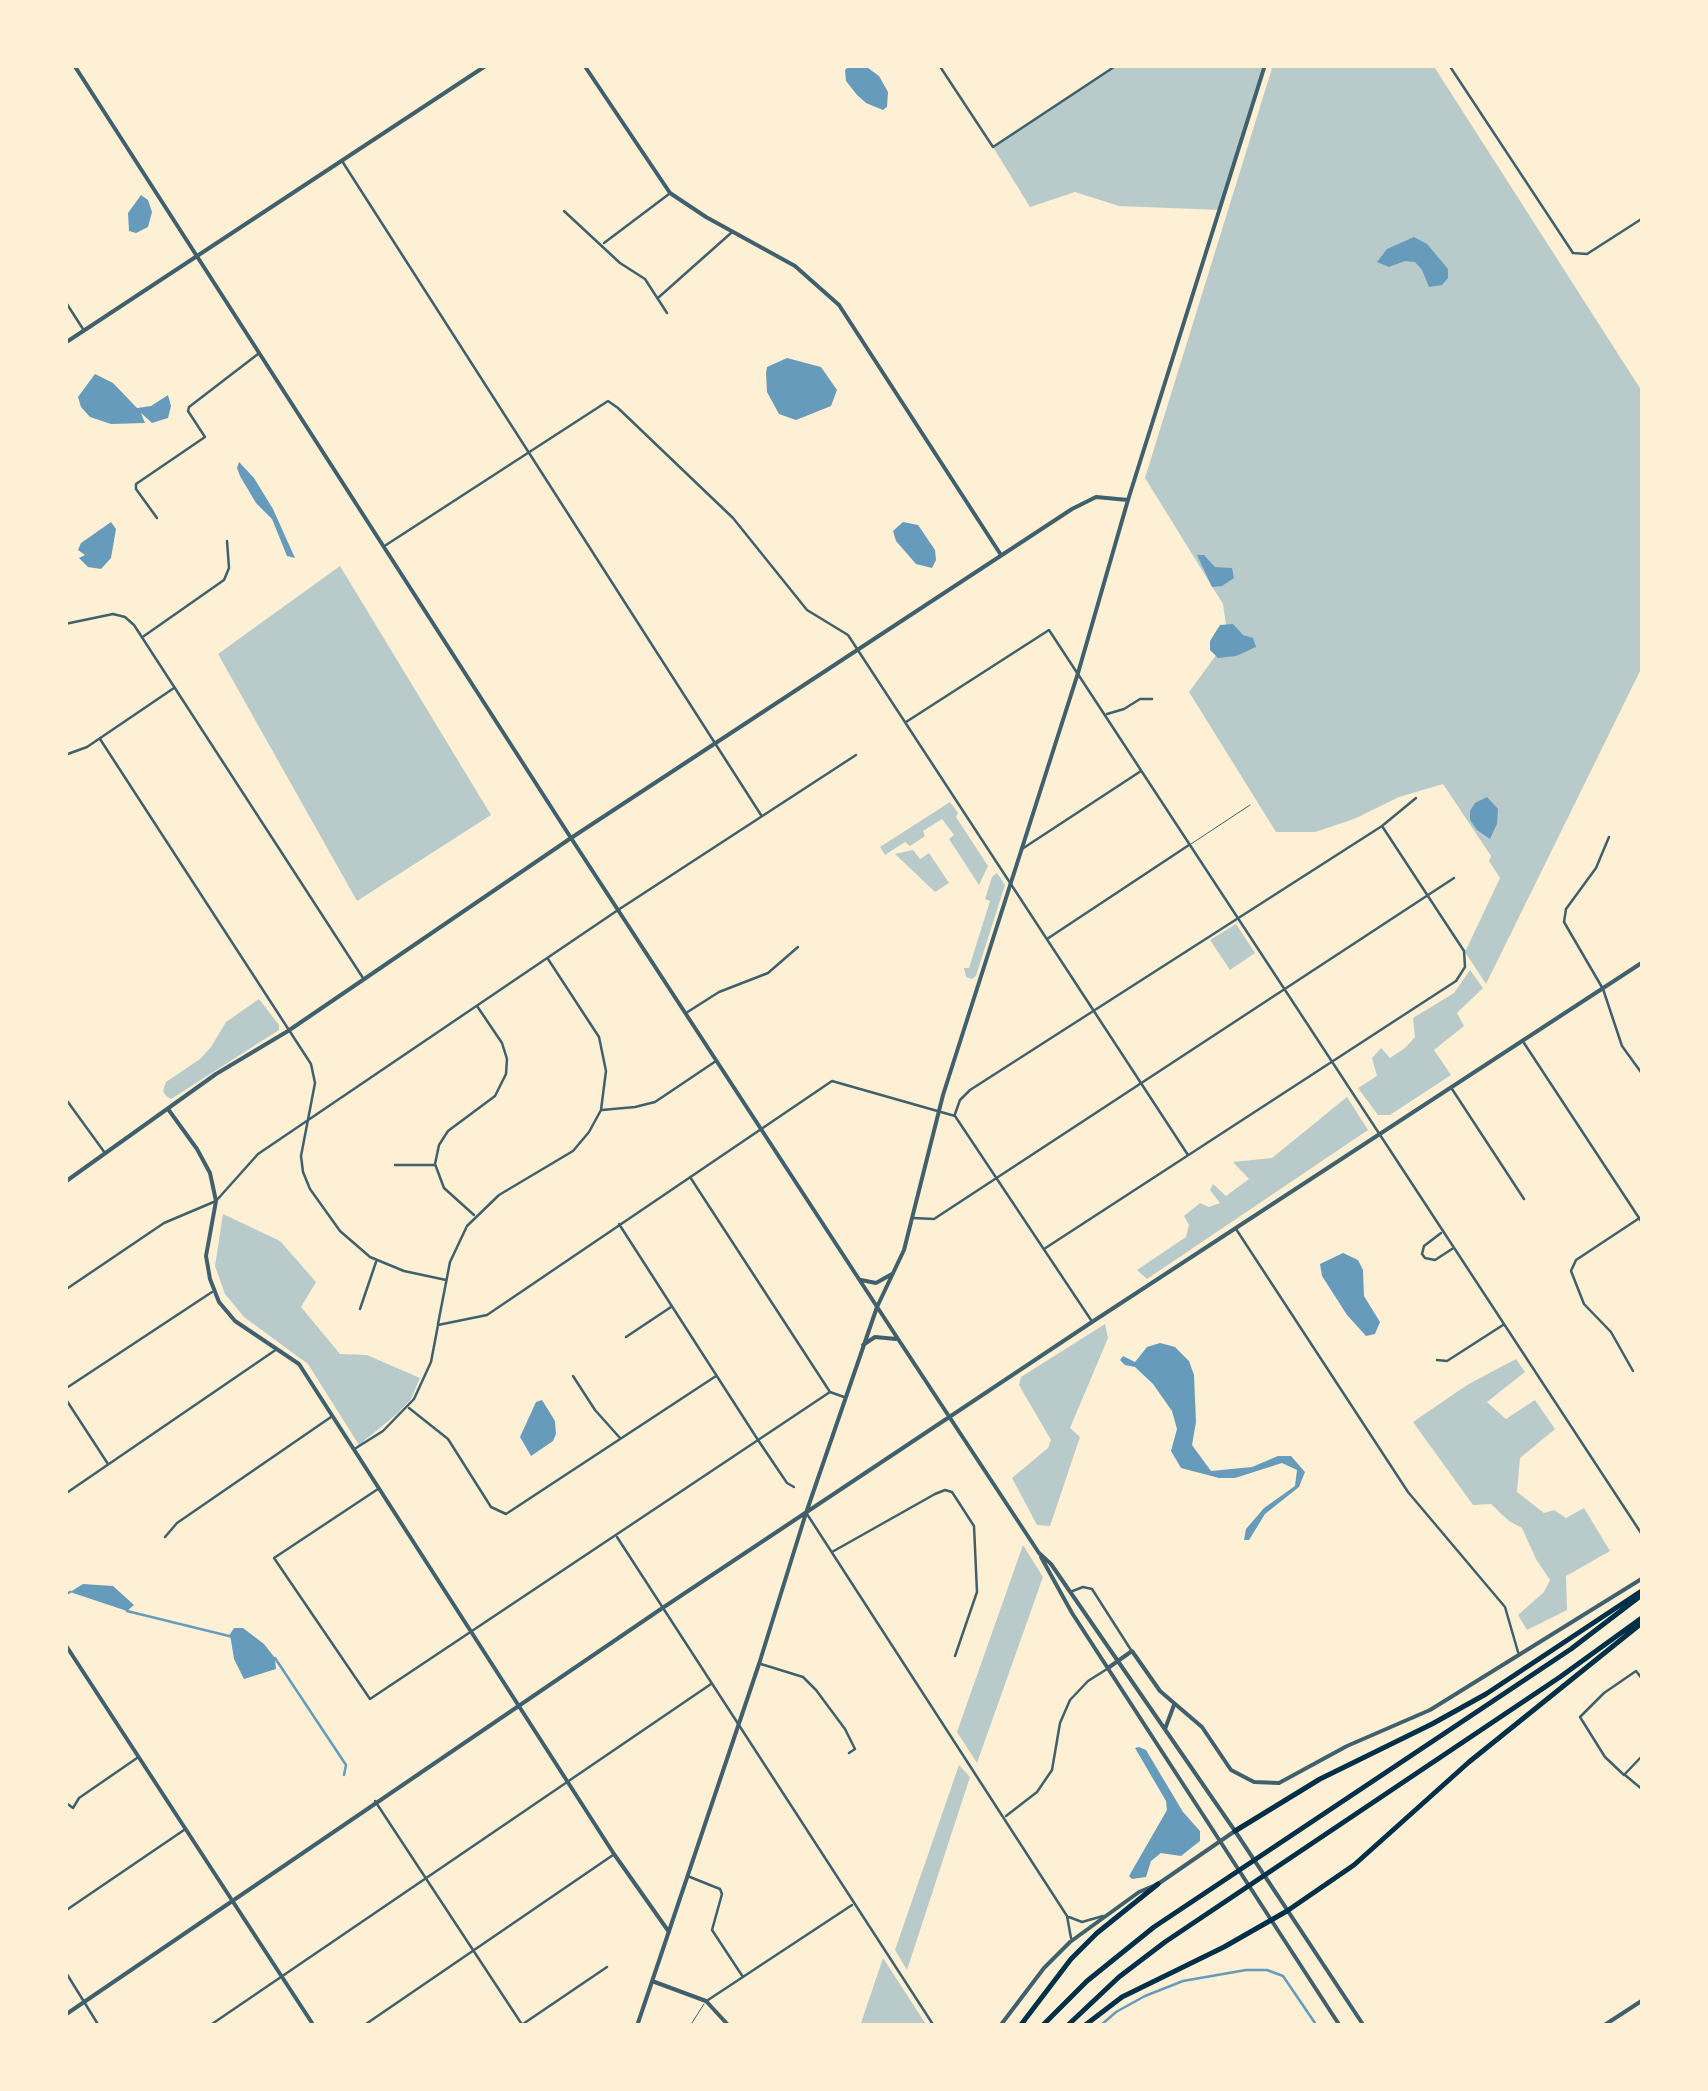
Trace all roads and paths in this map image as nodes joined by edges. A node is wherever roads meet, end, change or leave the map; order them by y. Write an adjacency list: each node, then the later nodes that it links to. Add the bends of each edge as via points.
1 (74, 65): 15 (street)
2 (584, 65): 10 (street)
3 (949, 65): 8 (street)
4 (1118, 65): 8 (street, via 992,147)
5 (1265, 65): 23 (street)
6 (1449, 65): 12 (street, via 1573,253 1588,254)
7 (485, 66): 9 (street)
8 (941, 67)
9 (342, 160): 15 (street); 22 (street)
10 (670, 192): 13 (street); 14 (street)
11 (564, 211): 14 (street)
12 (1643, 218)
13 (732, 232): 16 (street); 27 (street, via 795,266 839,305)
14 (602, 244): 16 (street)
15 (196, 254): 19 (street); 21 (street)
16 (658, 298): 18 (street)
17 (65, 301): 19 (street)
18 (667, 313)
19 (84, 330): 20 (street)
20 (65, 343)
21 (259, 353): 24 (street, via 189,407 205,437 136,484); 26 (street)
22 (528, 452): 26 (street); 30 (street, via 608,401 733,518 807,610 839,628); 37 (street)
23 (1128, 500): 27 (street, via 1096,497); 31 (street)
24 (157, 518)
25 (227, 541): 29 (street, via 224,580)
26 (385, 546): 46 (street)
27 (1002, 555): 30 (street)
28 (65, 624): 29 (street, via 119,614)
29 (142, 637): 32 (street)
30 (858, 649): 35 (street); 37 (street)
31 (1078, 673): 34 (street); 35 (street, via 1049,630); 48 (street)
32 (176, 687): 36 (street); 58 (street)
33 (1152, 699): 34 (street)
34 (1106, 715): 40 (street)
35 (906, 722): 50 (street)
36 (100, 739): 38 (street); 64 (street)
37 (716, 743): 43 (street); 46 (street)
38 (65, 755)
39 (856, 755): 43 (street)
40 (1142, 770): 47 (street); 48 (street)
41 (1416, 798): 44 (street)
42 (1250, 805): 47 (lane)
43 (762, 816): 52 (street)
44 (1382, 826): 51 (street); 53 (street)
45 (1609, 837): 60 (street, via 1564,922)
46 (571, 838): 52 (street); 58 (street)
47 (1190, 844): 53 (street); 54 (street)
48 (1021, 850): 50 (street)
49 (1454, 878): 51 (street)
50 (1010, 883): 54 (street); 74 (street)
51 (1428, 895): 59 (street); 67 (street, via 1464,951 1465,967 1456,981)
52 (618, 910): 56 (street); 63 (street)
53 (1237, 916): 59 (street); 62 (street)
54 (1046, 938): 62 (street)
55 (798, 947): 63 (street, via 768,973)
56 (547, 958): 61 (street); 73 (street, via 600,1037 606,1071)
57 (1643, 962): 60 (street)
58 (364, 979): 64 (street)
59 (1284, 989): 67 (street); 69 (street)
60 (1603, 989): 65 (street); 68 (street, via 1622,1046)
61 (476, 1005): 76 (street); 81 (street, via 502,1044 506,1074 494,1096 448,1131)
62 (1094, 1011): 69 (street); 75 (street, via 970,1090)
63 (685, 1013): 66 (street)
64 (288, 1031): 72 (street); 76 (street, via 314,1070)
65 (1523, 1041): 70 (street); 89 (street)
66 (718, 1060): 73 (street, via 655,1102); 77 (street)
67 (1331, 1060): 78 (street); 80 (street)
68 (1643, 1075)
69 (1140, 1083): 80 (street); 84 (street)
70 (1452, 1088): 78 (street); 86 (street)
71 (65, 1098): 79 (street)
72 (168, 1108): 79 (street); 87 (street, via 206,1163)
73 (601, 1110): 90 (street, via 573,1151)
74 (938, 1112): 75 (street); 77 (street, via 832,1081); 91 (street)
75 (955, 1116): 84 (street)
76 (309, 1119): 87 (street, via 258,1154); 99 (street, via 301,1156 306,1180 340,1231)
77 (761, 1126): 83 (street); 102 (street)
78 (1379, 1134): 95 (street); 96 (street)
79 (106, 1154): 85 (street)
80 (1188, 1155): 98 (street)
81 (436, 1164): 82 (street); 90 (street, via 444,1188)
82 (396, 1165)
83 (690, 1176): 93 (street); 120 (street)
84 (997, 1177): 91 (street, via 931,1220); 98 (street)
85 (65, 1182)
86 (1524, 1198)
87 (216, 1201): 103 (street, via 164,1223); 104 (street, via 206,1256)
88 (1643, 1207): 89 (street)
89 (1636, 1212): 92 (street)
90 (475, 1216): 101 (street, via 454,1250)
91 (913, 1218): 100 (street)
92 (1639, 1218): 94 (street); 116 (street, via 1572,1266 1584,1304 1616,1339)
93 (618, 1223): 105 (street); 109 (street, via 488,1315)
94 (1643, 1224)
95 (1235, 1228): 108 (street); 148 (street, via 1408,1492 1505,1607)
96 (1443, 1232): 97 (street); 97 (street, via 1422,1254 1432,1261)
97 (1454, 1248): 110 (street)
98 (1044, 1249): 108 (street)
99 (377, 1261): 101 (street); 107 (street)
100 (896, 1271): 102 (street, via 884,1282); 106 (street)
101 (446, 1280): 109 (street)
102 (859, 1280): 106 (street)
103 (65, 1290)
104 (214, 1291): 114 (street, via 234,1321); 119 (street)
105 (672, 1306): 111 (street); 118 (street)
106 (877, 1306): 112 (street); 113 (street)
107 (360, 1309)
108 (1092, 1322): 125 (street)
109 (438, 1325): 123 (street, via 427,1375)
110 (1504, 1325): 115 (street, via 1448,1361); 135 (street)
111 (626, 1337)
112 (898, 1340): 113 (street, via 883,1336); 125 (street)
113 (864, 1345): 121 (street)
114 (278, 1348): 124 (street, via 299,1364); 129 (street)
115 (1437, 1360)
116 (1633, 1372)
117 (573, 1376): 126 (street)
118 (716, 1376): 126 (street); 127 (street)
119 (65, 1390)
120 (830, 1392): 121 (street); 127 (street)
121 (846, 1397): 133 (street)
122 (65, 1398): 129 (street)
123 (408, 1407): 126 (street, via 448,1439 502,1514); 128 (street)
124 (332, 1416): 128 (street); 136 (street)
125 (950, 1417): 133 (street); 138 (street)
126 (621, 1439)
127 (758, 1440): 130 (street); 134 (street)
128 (355, 1449): 131 (street)
129 (108, 1464): 132 (street)
130 (794, 1487)
131 (379, 1488): 144 (street); 144 (street, via 274,1558 370,1698)
132 (65, 1494)
133 (806, 1512): 137 (street); 142 (street); 150 (street)
134 (617, 1536): 142 (street); 144 (street)
135 (1643, 1536)
136 (165, 1537)
137 (831, 1553): 147 (street, via 935,1494 952,1492 974,1526 977,1592); 166 (street)
138 (1039, 1553): 140 (street); 151 (street)
139 (1643, 1578): 148 (street)
140 (1070, 1592): 146 (street, via 1083,1587 1096,1593); 149 (street)
141 (1643, 1592): 168 (highway, via 1486,1694 1320,1779); 204 (highway, via 1571,1649 1129,1946)
142 (662, 1609): 153 (street); 155 (street)
143 (1643, 1619): 176 (highway, via 1354,1865); 205 (highway, via 1134,1965)
144 (473, 1633): 155 (street)
145 (65, 1644): 160 (street)
146 (1132, 1651): 149 (street); 154 (street)
147 (955, 1656)
148 (1519, 1656): 154 (street, via 1419,1716 1272,1784 1231,1770 1202,1727)
149 (1117, 1662): 151 (street); 157 (street)
150 (759, 1664): 156 (street); 158 (street, via 803,1677 845,1729 855,1749)
151 (1108, 1668): 166 (street, via 1070,1700 1046,1781); 169 (street)
152 (1643, 1680): 161 (street, via 1636,1671 1580,1717)
153 (710, 1684): 156 (street); 162 (street)
154 (1175, 1704): 157 (street)
155 (518, 1705): 162 (street); 164 (street)
156 (738, 1726): 171 (street); 175 (street)
157 (1165, 1729): 168 (street)
158 (849, 1754)
159 (1643, 1755): 161 (street)
160 (138, 1757): 165 (street, via 73,1808); 167 (street)
161 (1624, 1774): 163 (street)
162 (568, 1782): 170 (street); 172 (street)
163 (1643, 1790)
164 (375, 1801): 172 (street); 174 (street)
165 (65, 1802)
166 (1004, 1818): 178 (street)
167 (185, 1829): 174 (street); 177 (street)
168 (1236, 1831): 169 (street); 176 (street)
169 (1220, 1841): 173 (street); 180 (street)
170 (614, 1854): 181 (street); 183 (street)
171 (689, 1877): 181 (street); 187 (street, via 720,1889 712,1930)
172 (425, 1878): 183 (street); 186 (street)
173 (1158, 1884): 179 (street); 203 (highway, via 1071,1959)
174 (232, 1902): 186 (street); 190 (street)
175 (853, 1904): 187 (street); 201 (street)
176 (1287, 1910): 180 (highway); 208 (street)
177 (65, 1911)
178 (1067, 1916): 179 (street, via 1082,1922); 182 (street)
179 (1105, 1916): 182 (street)
180 (1270, 1920): 206 (highway, via 1122,1997); 207 (street)
181 (669, 1932): 188 (street)
182 (1070, 1942): 202 (street)
183 (472, 1950): 193 (street); 197 (street)
184 (606, 1967): 193 (street)
185 (65, 1972): 190 (street)
186 (282, 1977): 195 (street); 196 (street)
187 (743, 1977): 191 (street)
188 (652, 1981): 191 (street); 198 (street)
189 (1643, 2000): 209 (street)
190 (84, 2002): 192 (street); 194 (street)
191 (706, 2002): 199 (lane); 200 (street)
192 (65, 2014)
193 (522, 2025)
194 (99, 2026)
195 (209, 2026)
196 (314, 2026)
197 (363, 2026)
198 (637, 2026)
199 (690, 2026)
200 (728, 2026)
201 (934, 2026)
202 (1000, 2026)
203 (1020, 2026)
204 (1042, 2026)
205 (1067, 2026)
206 (1084, 2026)
207 (1340, 2026)
208 (1364, 2026)
209 (1603, 2026)

